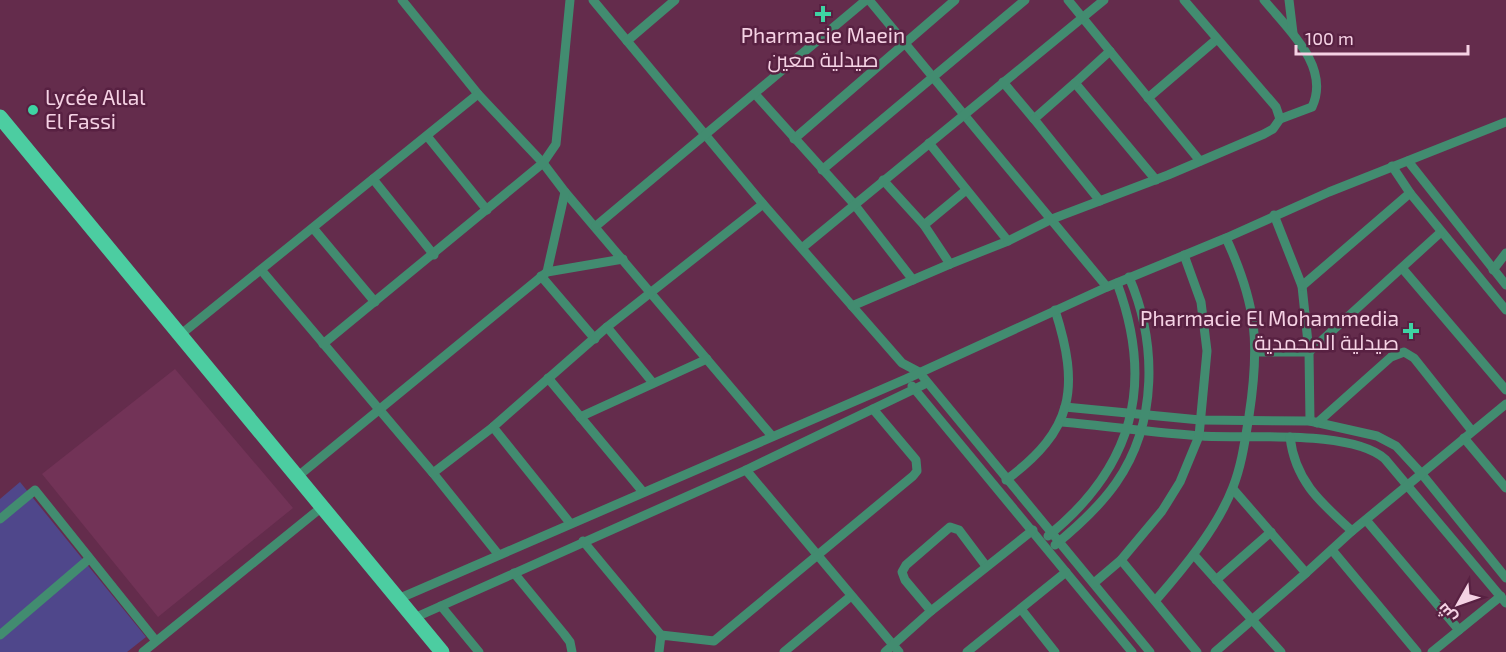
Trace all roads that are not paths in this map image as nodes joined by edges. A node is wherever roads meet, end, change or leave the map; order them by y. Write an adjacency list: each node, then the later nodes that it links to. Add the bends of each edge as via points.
1 (402, 0): 22 (street)
2 (570, 0): 36 (street, via 556,144)
3 (593, 0): 16 (street)
4 (675, 0): 16 (street)
5 (868, 0): 17 (street); 23 (street)
6 (955, 0): 17 (street)
7 (1025, 0): 19 (street)
8 (1068, 0): 13 (street)
9 (1104, 0): 13 (street)
10 (1184, 0): 15 (street)
11 (1264, 0): 14 (street)
12 (1289, 0): 14 (street)
13 (1083, 17): 18 (street); 20 (street)
14 (1293, 34): 27 (street, via 1315,68 1318,95 1312,107)
15 (1217, 39): 24 (street); 27 (street, via 1276,107)
16 (627, 41): 30 (street)
17 (905, 42): 19 (street); 32 (street)
18 (1110, 51): 21 (street); 24 (street)
19 (934, 76): 25 (street); 38 (street)
20 (1003, 82): 25 (street); 28 (street)
21 (1075, 83): 28 (street); 41 (street)
22 (478, 94): 31 (street); 36 (street)
23 (755, 94): 30 (street); 32 (street)
24 (1148, 98): 34 (street)
25 (965, 113): 33 (street); 50 (street)
26 (0, 117): 78 (main road)
27 (1280, 119): 34 (street, via 1264,134)
28 (1034, 120): 45 (street)
29 (1506, 122): 35 (street)
30 (705, 135): 46 (street); 52 (street)
31 (427, 136): 39 (street); 48 (street)
32 (794, 139): 38 (street)
33 (929, 143): 40 (street); 42 (street)
34 (1200, 161): 41 (street)
35 (1408, 161): 37 (street); 64 (street)
36 (543, 163): 43 (street); 48 (street)
37 (1392, 166): 44 (street); 49 (street)
38 (822, 170): 47 (street)
39 (373, 179): 53 (street); 59 (street)
40 (883, 180): 47 (street); 51 (street)
41 (1156, 180): 45 (street)
42 (965, 191): 51 (street); 56 (street)
43 (565, 192): 52 (street); 66 (street)
44 (1410, 193): 54 (street); 71 (street)
45 (1100, 201): 50 (street)
46 (762, 204): 57 (street); 72 (street)
47 (854, 204): 57 (street); 68 (street)
48 (487, 210): 59 (street)
49 (1275, 215): 55 (street); 71 (street)
50 (1052, 219): 56 (street); 69 (street)
51 (924, 225): 62 (street)
52 (596, 226): 61 (street)
53 (313, 228): 65 (street); 73 (street)
54 (1441, 232): 63 (street); 76 (street)
55 (1226, 238): 60 (street); 81 (street, via 1254,316)
56 (1008, 241): 62 (street)
57 (802, 248): 74 (street)
58 (1506, 253): 64 (street)
59 (434, 255): 73 (street)
60 (1184, 255): 67 (street); 99 (street, via 1201,302 1207,351)
61 (623, 260): 66 (street); 72 (street)
62 (950, 264): 68 (street)
63 (1402, 268): 82 (street); 91 (street)
64 (1493, 270): 70 (street)
65 (262, 271): 78 (street); 80 (street)
66 (544, 274): 79 (street); 95 (street)
67 (1129, 278): 69 (street); 97 (street, via 1149,346 1150,377)
68 (914, 280): 74 (street)
69 (1112, 285): 75 (street); 96 (street, via 1128,312 1136,353)
70 (1506, 285)
71 (1302, 286): 82 (street)
72 (651, 293): 77 (street); 83 (street)
73 (375, 302): 80 (street)
74 (852, 306): 84 (street)
75 (1055, 310): 85 (street); 93 (street, via 1069,367)
76 (1506, 310)
77 (607, 327): 79 (street); 89 (street)
78 (180, 335): 117 (main road)
79 (595, 339): 86 (street)
80 (323, 344): 95 (street)
81 (1256, 352): 82 (street); 101 (street)
82 (1309, 352): 102 (street)
83 (707, 359): 89 (street); 108 (street)
84 (902, 363): 85 (street); 87 (street)
85 (919, 372): 87 (street); 88 (street)
86 (548, 378): 98 (street); 103 (street)
87 (906, 379): 90 (street); 108 (street)
88 (927, 382): 90 (street); 118 (street)
89 (653, 383): 98 (street)
90 (914, 389): 94 (street); 120 (street)
91 (1506, 390)
92 (1506, 405): 106 (street)
93 (1065, 406): 96 (street); 100 (street)
94 (873, 409): 114 (street); 138 (street, via 916,460 917,471)
95 (378, 410): 115 (street); 117 (street)
96 (1130, 413): 97 (street); 104 (street)
97 (1143, 415): 99 (street); 105 (street)
98 (580, 417): 123 (street)
99 (1200, 420): 101 (street); 109 (street)
100 (1062, 422): 104 (street); 118 (street, via 1043,449)
101 (1248, 422): 102 (street); 112 (street)
102 (1313, 422): 106 (street, via 1391,357 1404,352); 107 (street)
103 (493, 427): 115 (street); 127 (street)
104 (1128, 428): 105 (street); 131 (street, via 1100,484)
105 (1140, 429): 109 (street); 133 (street, via 1117,482)
106 (1472, 431): 111 (street)
107 (1357, 432): 113 (street); 116 (street, via 1396,446)
108 (771, 435): 123 (street)
109 (1198, 436): 112 (street); 141 (street, via 1180,482 1162,511)
110 (1290, 437): 112 (street); 113 (street); 129 (street, via 1293,460 1301,477)
111 (1464, 438): 116 (street); 121 (street)
112 (1246, 439): 122 (street)
113 (1356, 445): 119 (street, via 1378,453)
114 (746, 470): 132 (street); 138 (street)
115 (433, 473): 137 (street)
116 (1420, 473): 119 (street); 146 (street)
117 (297, 477): 124 (main road)
118 (1009, 478): 120 (street); 131 (street)
119 (1408, 485): 126 (street); 151 (street)
120 (997, 487): 128 (street)
121 (1506, 488)
122 (1233, 489): 130 (street); 139 (street)
123 (643, 492): 127 (street)
124 (322, 507): 150 (main road); 161 (street)
125 (0, 519): 140 (street, via 35,490)
126 (1366, 520): 129 (street); 158 (street)
127 (570, 523): 137 (street)
128 (1033, 530): 134 (street); 142 (street)
129 (1352, 531): 136 (street)
130 (1271, 532): 145 (street); 147 (street)
131 (1053, 533): 133 (street); 134 (street)
132 (583, 541): 144 (street); 160 (street)
133 (1060, 541): 135 (street); 148 (street)
134 (1042, 542): 135 (street)
135 (1048, 550): 143 (street)
136 (1332, 550): 145 (street); 179 (street)
137 (498, 554): 150 (street)
138 (818, 555): 149 (street); 162 (street)
139 (1194, 555): 147 (street); 152 (street)
140 (89, 559): 159 (street); 161 (street)
141 (1121, 560): 148 (street); 152 (street)
142 (986, 566): 155 (street); 155 (street, via 959,530 950,527 902,572)
143 (1066, 572): 154 (street); 174 (street)
144 (514, 573): 153 (street); 168 (street, via 570,642)
145 (1306, 573): 157 (street)
146 (1506, 578)
147 (1216, 580): 157 (street)
148 (1094, 583): 175 (street)
149 (851, 596): 163 (street); 171 (street)
150 (398, 599): 156 (main road)
151 (1503, 599): 158 (street)
152 (1156, 600): 176 (street)
153 (441, 606): 156 (street); 167 (street)
154 (1021, 609): 164 (street); 173 (street)
155 (931, 611): 163 (street)
156 (414, 618): 166 (main road)
157 (1253, 620): 177 (street); 178 (street)
158 (1459, 630): 180 (street)
159 (0, 635)
160 (661, 635): 162 (street); 169 (street)
161 (156, 640): 165 (street)
162 (714, 641): 170 (street)
163 (896, 649): 172 (street)
164 (1050, 650)
165 (143, 652)
166 (442, 652)
167 (479, 652)
168 (572, 652)
169 (659, 652)
170 (714, 652)
171 (784, 652)
172 (885, 652)
173 (967, 652)
174 (1132, 652)
175 (1150, 652)
176 (1197, 652)
177 (1215, 652)
178 (1281, 652)
179 (1417, 652)
180 (1432, 652)

